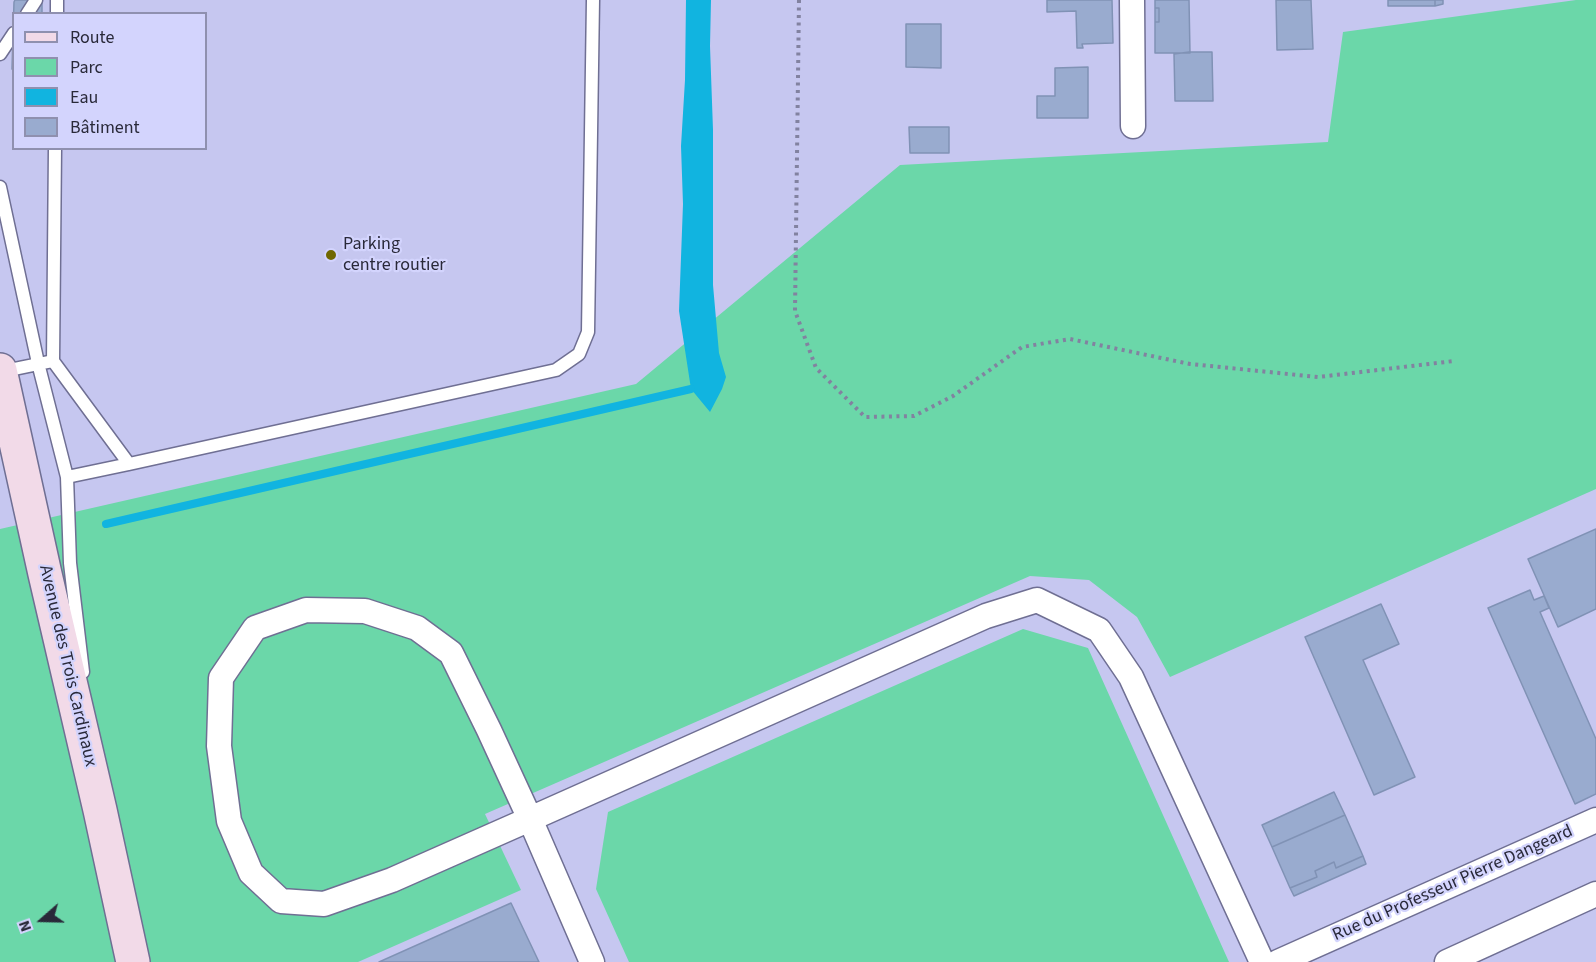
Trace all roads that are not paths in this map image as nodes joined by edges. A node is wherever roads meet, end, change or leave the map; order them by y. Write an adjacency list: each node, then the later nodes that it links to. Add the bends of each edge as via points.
1 (593, 0): 11 (lane, via 588,332 579,354 556,370)
2 (1132, 0): 5 (street)
3 (12, 36): 4 (lane)
4 (0, 54)
5 (1132, 126)
6 (55, 150): 8 (lane)
7 (0, 187): 9 (lane)
8 (53, 361): 9 (lane); 11 (lane)
9 (38, 363): 10 (lane); 12 (lane)
10 (0, 371): 13 (main road, Avenue des Trois Cardinaux)
11 (129, 464): 12 (lane)
12 (67, 477): 13 (lane, via 70,563)
13 (100, 810): 17 (main road, Avenue des Trois Cardinaux)
14 (530, 819): 14 (street, via 452,653 417,628 365,611 306,610 255,628 221,678 219,746 229,821 251,873 281,901 324,904 392,880); 18 (street); 19 (street, via 986,616 1036,600 1099,630 1131,677)
15 (1596, 820): 20 (street, Rue du Professeur Pierre Dangeard)
16 (1596, 894): 21 (street)
17 (133, 962)
18 (592, 962)
19 (1262, 962)
20 (1278, 962)
21 (1447, 962)

